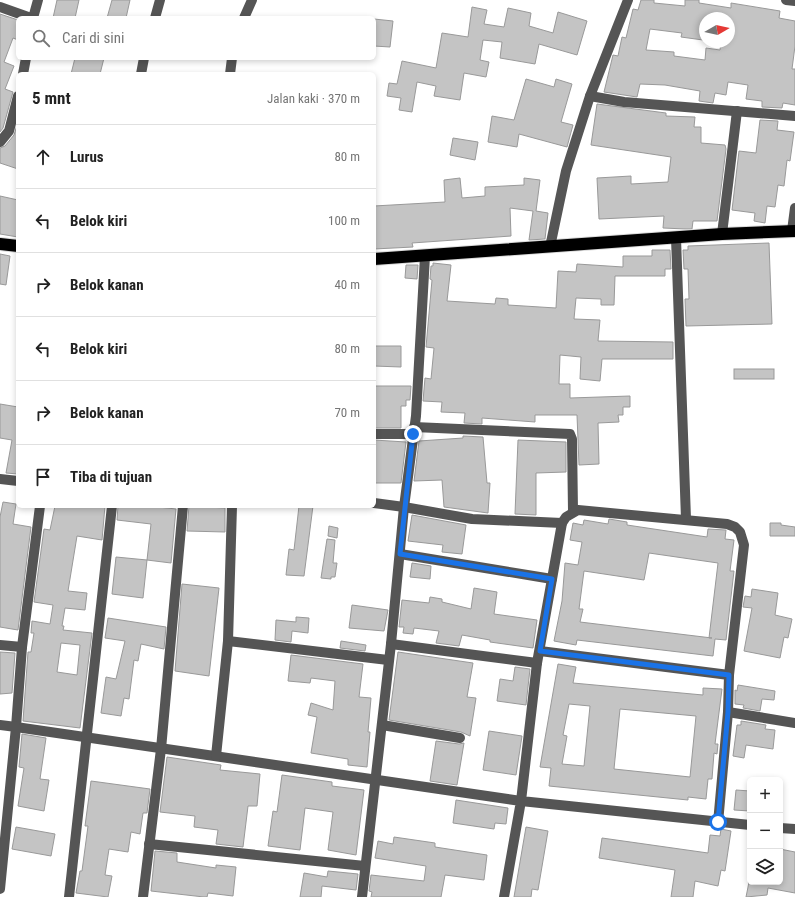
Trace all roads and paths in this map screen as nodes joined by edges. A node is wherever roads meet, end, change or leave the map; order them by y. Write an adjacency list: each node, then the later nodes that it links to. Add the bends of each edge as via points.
1 (38, 0): 9 (street)
2 (160, 0): 10 (street)
3 (252, 0): 11 (street)
4 (628, 0): 18 (street)
5 (786, 0): 6 (street)
6 (795, 1)
7 (0, 7): 8 (street)
8 (26, 16)
9 (33, 16)
10 (156, 16)
11 (245, 16)
12 (26, 60): 15 (street)
13 (144, 60): 16 (street)
14 (232, 60): 17 (street)
15 (23, 72)
16 (141, 72)
17 (230, 72)
18 (590, 96): 20 (street, via 624,102); 29 (street, via 566,171)
19 (16, 104): 22 (street, via 9,131)
20 (737, 111): 21 (street); 25 (street)
21 (795, 116)
22 (0, 142)
23 (795, 208): 24 (street)
24 (794, 231): 25 (highway)
25 (722, 234): 26 (highway)
26 (676, 238): 29 (highway); 43 (street)
27 (0, 244): 28 (highway)
28 (16, 246)
29 (550, 247): 30 (highway)
30 (425, 256): 31 (highway); 32 (street)
31 (376, 259)
32 (414, 430): 33 (street); 37 (street); 42 (street, via 570,434)
33 (376, 434)
34 (0, 479): 35 (street)
35 (16, 481)
36 (376, 503): 37 (street)
37 (404, 507): 44 (street, via 472,520); 45 (street)
38 (40, 508): 50 (street)
39 (112, 508): 60 (street)
40 (182, 508): 62 (street)
41 (232, 508): 47 (street)
42 (574, 511): 43 (street); 44 (street)
43 (686, 519): 54 (street, via 727,524 736,527 743,538)
44 (562, 523): 46 (street)
45 (400, 554): 46 (street); 48 (street)
46 (552, 579): 51 (street)
47 (228, 642): 52 (street); 63 (street)
48 (391, 644): 52 (street); 53 (street)
49 (0, 645): 50 (street)
50 (22, 647): 59 (street)
51 (540, 651): 53 (street); 54 (street)
52 (388, 660): 58 (street)
53 (537, 664): 65 (street)
54 (729, 675): 55 (street)
55 (728, 712): 56 (street); 66 (street)
56 (795, 723)
57 (0, 725): 59 (street)
58 (382, 725): 61 (street); 64 (street)
59 (16, 727): 60 (street); 72 (street)
60 (87, 737): 62 (street); 73 (street)
61 (460, 738)
62 (161, 749): 63 (street); 70 (street)
63 (216, 756): 64 (street)
64 (376, 780): 65 (street); 71 (street)
65 (521, 801): 66 (street); 76 (street)
66 (718, 822): 67 (street)
67 (747, 825)
68 (783, 828): 69 (street)
69 (795, 829)
70 (149, 844): 71 (street); 74 (street)
71 (365, 866): 75 (street)
72 (0, 889)
73 (69, 897)
74 (143, 897)
75 (362, 897)
76 (504, 897)

